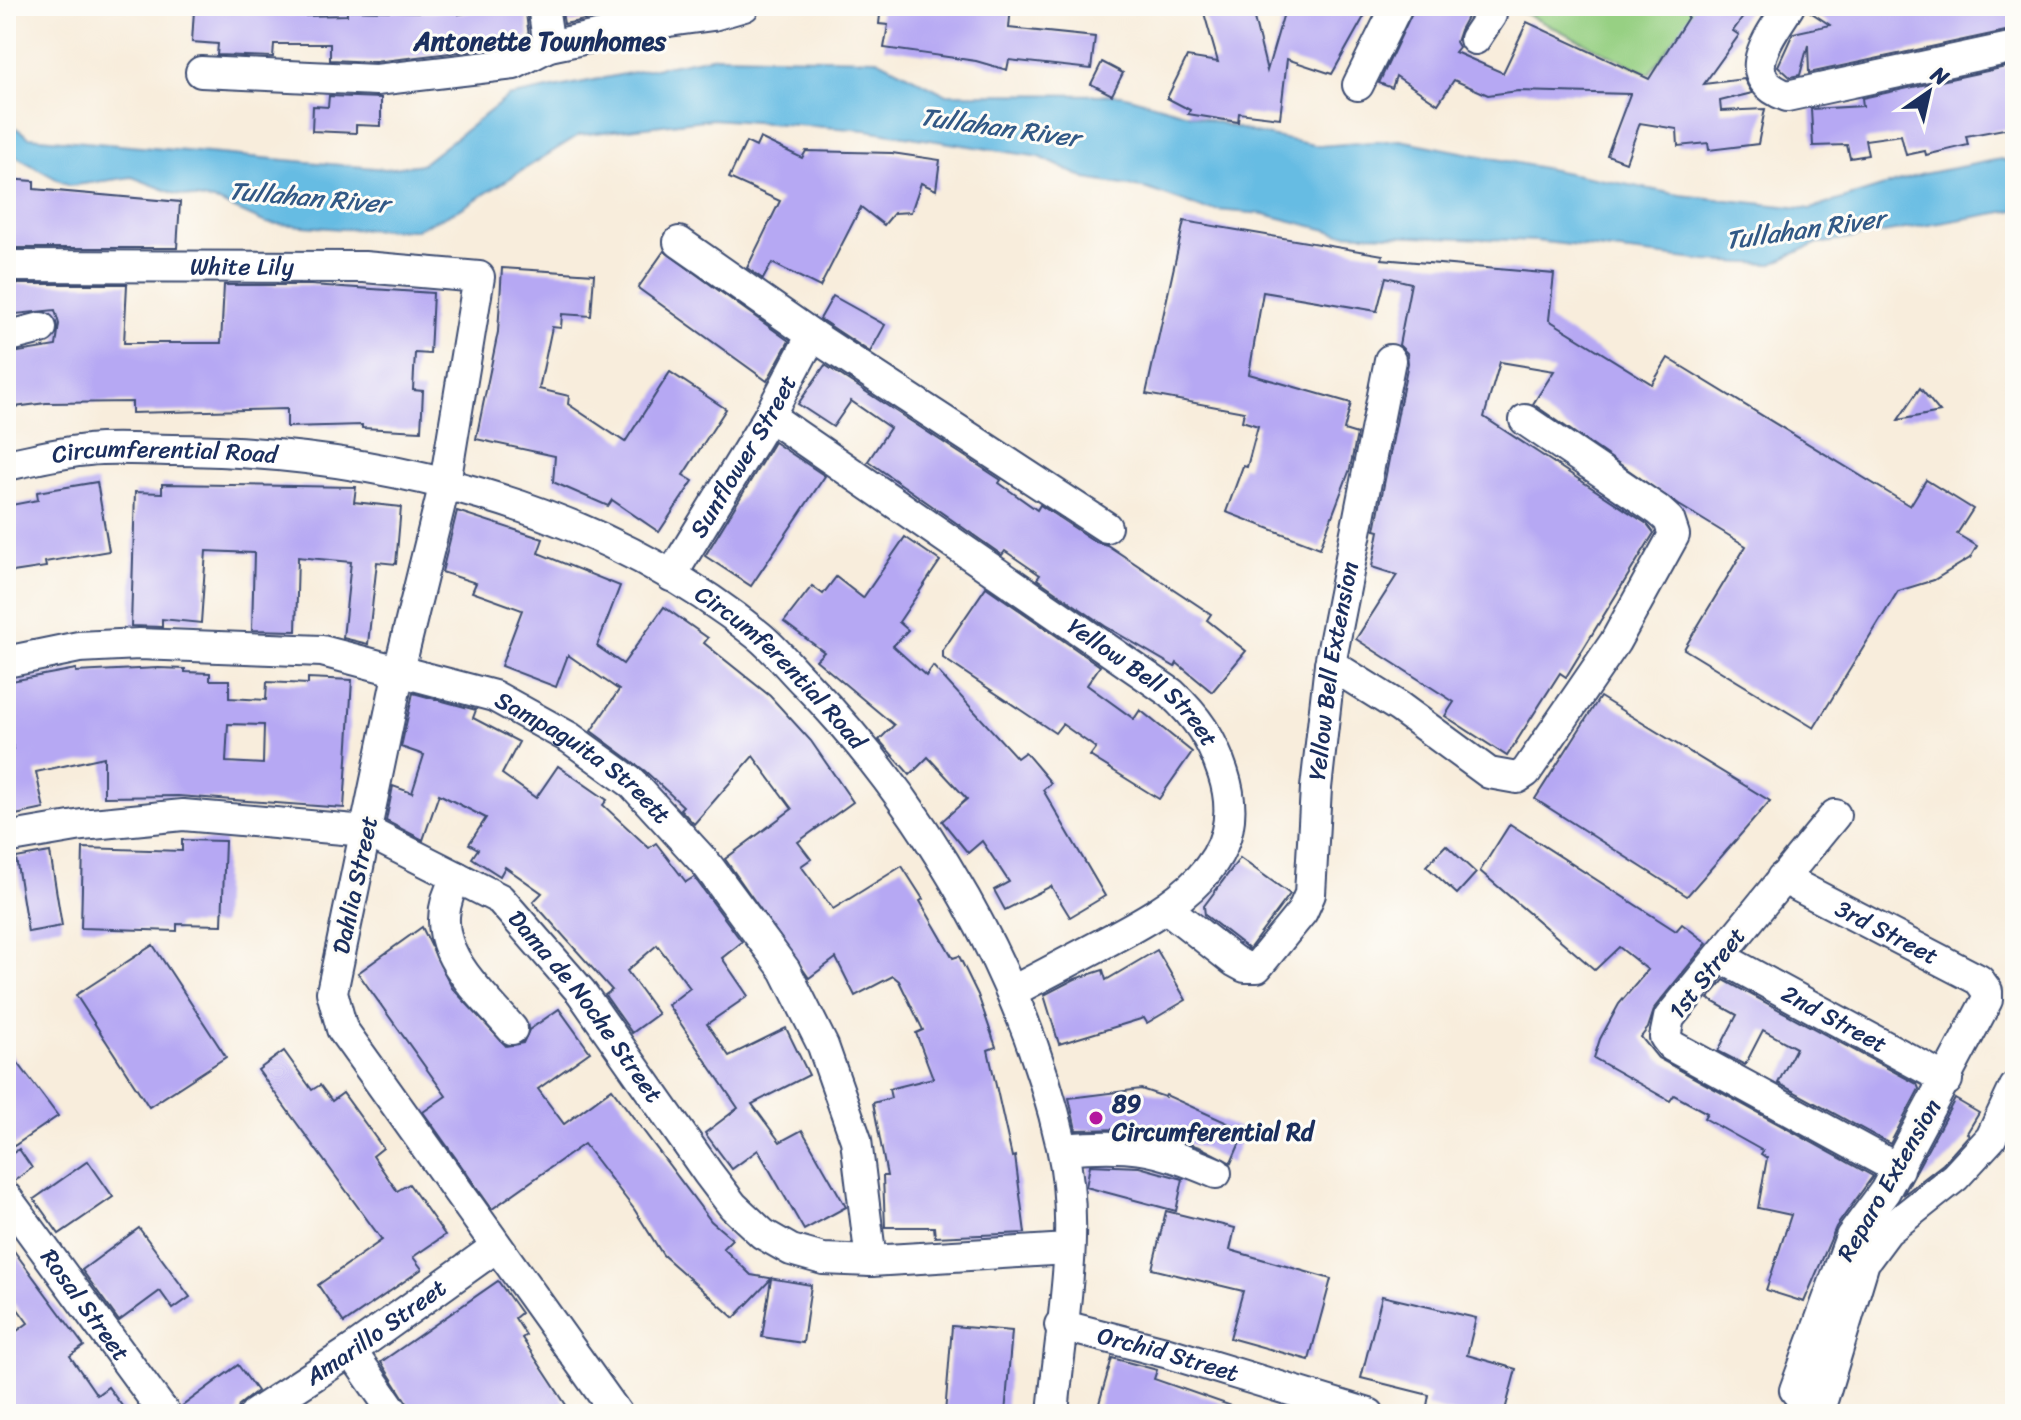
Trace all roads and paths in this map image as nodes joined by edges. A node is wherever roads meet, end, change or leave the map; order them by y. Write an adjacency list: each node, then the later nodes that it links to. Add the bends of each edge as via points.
1 (543, 6): 7 (street)
2 (744, 6): 7 (street)
3 (1397, 6): 10 (street)
4 (1491, 6): 6 (street)
5 (1789, 6): 8 (street, via 1760,60 1760,75 1772,91 1787,96)
6 (1475, 39)
7 (549, 46): 9 (street, via 514,64 376,80)
8 (2015, 47)
9 (201, 72)
10 (1358, 85)
11 (679, 242): 15 (street)
12 (6, 266): 13 (street, White Lily, via 364,267)
13 (479, 277): 21 (street, Dahlia Street)
14 (41, 328): 16 (street)
15 (812, 335): 18 (street, Sunflower Street); 22 (street)
16 (6, 337)
17 (1390, 360): 25 (street, Yellow Bell Extension)
18 (769, 416): 23 (street, Sunflower Street); 32 (street, Yellow Bell Street, via 980,559 1194,714 1213,743 1227,785 1229,824 1212,863)
19 (1525, 420): 25 (street, via 1658,510 1674,535 1615,642 1526,772 1517,778 1489,773)
20 (6, 465): 21 (street, Circumferential Road, via 89,450 237,450)
21 (445, 483): 23 (street, Circumferential Road, via 597,535); 26 (street, Dahlia Street)
22 (1106, 527)
23 (671, 576): 34 (street, Circumferential Road, via 760,637 847,726 923,829)
24 (6, 662): 26 (street, Sampaguita Streett, via 79,647 202,644 322,651)
25 (1330, 664): 32 (street, Yellow Bell Extension, via 1310,894 1302,912 1257,967 1245,967)
26 (399, 670): 28 (street, Dahlia Street); 45 (street, Sampaguita Streett, via 494,696 570,738 632,783 708,866 785,970 823,1046 856,1140)
27 (1835, 815): 31 (street, 1st Street)
28 (366, 831): 29 (street, Dama de Noche Street, via 183,815); 30 (street, Dama de Noche Street); 43 (street, Dahlia Street, via 332,992 342,1029)
29 (6, 838)
30 (457, 877): 36 (street, via 443,912 444,942); 45 (street, Dama de Noche Street, via 500,899 581,992 708,1173 763,1234 823,1259)
31 (1782, 878): 33 (street, 1st Street); 35 (street, 3rd Street, via 1979,980)
32 (1168, 909): 34 (street, Yellow Bell Street)
33 (1720, 957): 37 (street, 2nd Street); 40 (street, 1st Street, via 1669,1018 1665,1037 1672,1046)
34 (1013, 991): 39 (street, Circumferential Road)
35 (1987, 991): 37 (street, Reparo Extension)
36 (512, 1029)
37 (1947, 1080): 40 (street, Reparo Extension)
38 (2015, 1087): 54 (street, via 1991,1138 1955,1177 1887,1231 1864,1262)
39 (1063, 1149): 41 (street, via 1156,1149); 44 (street, Circumferential Road)
40 (1898, 1169): 54 (street, Reparo Extension, via 1851,1237 1806,1354 1795,1390)
41 (1216, 1173)
42 (6, 1197): 48 (street, Rosal Street)
43 (496, 1247): 47 (street, Amarillo Street); 51 (street, Dahlia Street)
44 (1068, 1249): 45 (street, Dama de Noche Street); 46 (street, Circumferential Road)
45 (871, 1261)
46 (1060, 1325): 52 (street, Circumferential Road); 53 (street, Orchid Street)
47 (351, 1351): 49 (street, Amarillo Street); 50 (street)
48 (165, 1414)
49 (255, 1414)
50 (395, 1414)
51 (617, 1414)
52 (1053, 1414)
53 (1369, 1414)
54 (1816, 1414)

